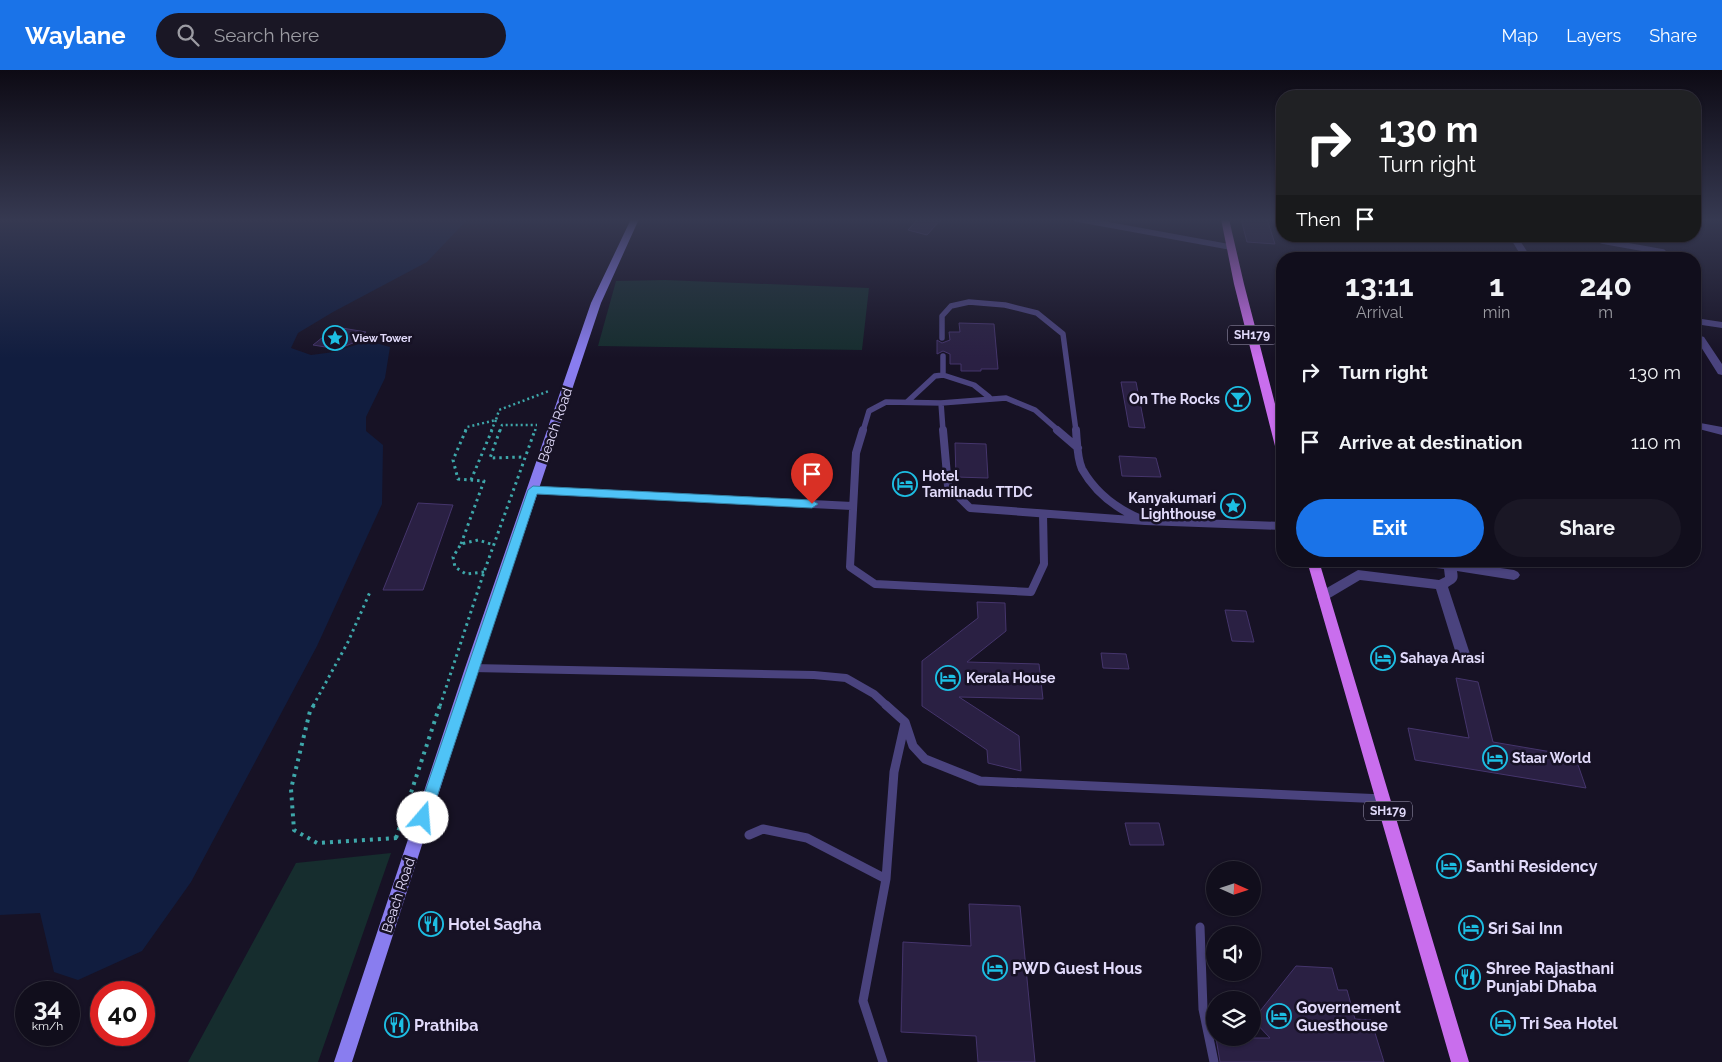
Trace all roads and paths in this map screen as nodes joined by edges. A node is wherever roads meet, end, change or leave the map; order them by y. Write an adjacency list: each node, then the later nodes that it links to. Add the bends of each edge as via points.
1 (613, 265): 24 (street, Beach Road, via 596,302)
2 (1235, 265): 19 (main road, SH179)
3 (1701, 322): 4 (street)
4 (1722, 326)
5 (942, 338): 21 (lane, via 942,316 951,306 969,302 1005,305 1037,313 1063,334)
6 (1701, 338): 10 (street)
7 (357, 339): 8 (path, via 368,336)
8 (387, 341)
9 (943, 356): 11 (lane)
10 (1722, 372)
11 (943, 375): 13 (lane, via 974,385); 14 (lane, via 935,376)
12 (549, 392): 16 (path, via 500,410)
13 (989, 397): 15 (lane); 21 (lane, via 1006,398 1036,410)
14 (907, 402): 15 (lane); 25 (lane, via 886,402 869,411 856,453)
15 (941, 402): 26 (lane, via 948,486 970,508)
16 (496, 420): 23 (path); 23 (path, via 467,427 453,460 458,479)
17 (537, 425): 22 (path, via 502,425 490,458)
18 (1701, 426): 20 (street)
19 (1276, 427)
20 (1722, 431)
21 (1078, 448): 27 (lane, via 1082,468 1105,498 1124,512)
22 (525, 457)
23 (471, 480): 29 (path, via 484,481)
24 (533, 490): 25 (lane); 40 (street, Beach Road)
25 (852, 506): 26 (lane, via 850,567 875,584 1031,592 1044,564)
26 (1043, 514): 27 (lane)
27 (1145, 521): 28 (lane)
28 (1276, 526)
29 (461, 544): 30 (path, via 478,540); 34 (path, via 453,557 455,568 466,574)
30 (494, 545)
31 (1315, 567): 38 (main road, SH179)
32 (1450, 567): 36 (street, via 1452,579)
33 (1457, 567): 35 (street)
34 (484, 572)
35 (1514, 575)
36 (1441, 585): 38 (street, via 1358,575); 39 (street)
37 (370, 592): 44 (path, via 348,642 310,711 290,789 294,830 317,843)
38 (1323, 596): 42 (main road, SH179)
39 (1464, 657)
40 (472, 668): 41 (lane, via 846,678 874,694); 44 (street, Beach Road)
41 (905, 722): 42 (lane, via 913,746 925,759 980,781); 45 (lane, via 894,772)
42 (1384, 799): 50 (main road, SH179)
43 (749, 835): 45 (lane, via 763,830 807,838)
44 (417, 837): 47 (street, Beach Road)
45 (886, 879): 48 (lane, via 863,1001)
46 (1200, 927): 49 (lane, via 1203,1009)
47 (343, 1062)
48 (883, 1062)
49 (1214, 1062)
50 (1460, 1062)

